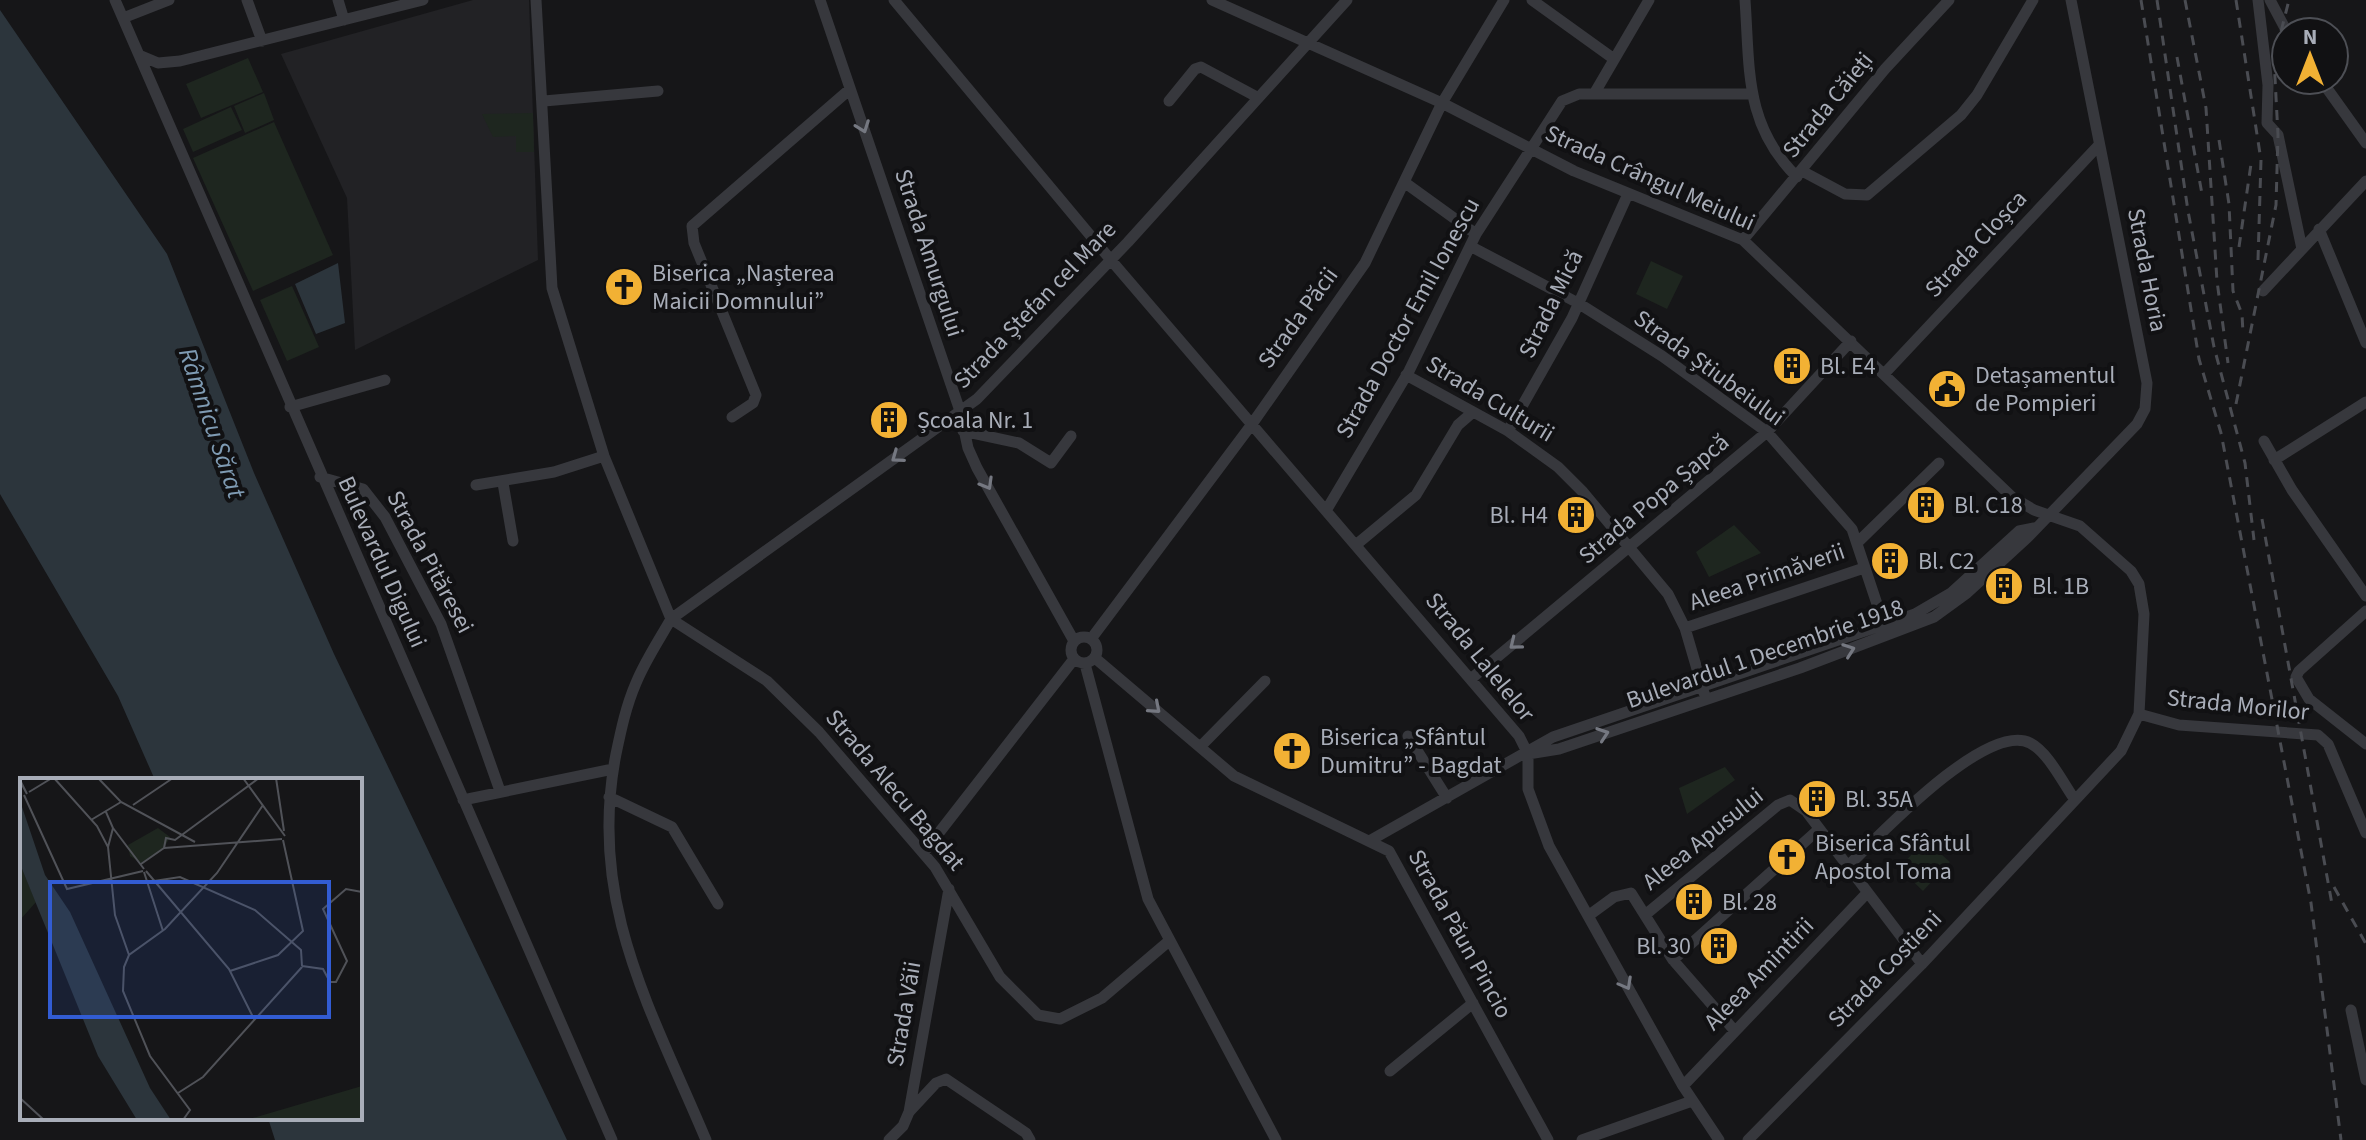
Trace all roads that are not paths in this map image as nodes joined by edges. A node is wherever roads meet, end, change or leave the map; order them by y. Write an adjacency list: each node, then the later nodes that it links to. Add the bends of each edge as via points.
1 (115, 0): 19 (street, Bulevardul Digului)
2 (169, 0): 19 (street)
3 (247, 0): 21 (street)
4 (338, 0): 20 (street)
5 (423, 0): 20 (street)
6 (536, 0): 31 (street)
7 (820, 0): 25 (street, Strada Amurgului)
8 (894, 0): 46 (street, Strada Lalelelor)
9 (1212, 0): 22 (street, Strada Crângul Meiului)
10 (1347, 0): 22 (street, Strada Ștefan cel Mare)
11 (1504, 0): 33 (street, Strada Păcii)
12 (1532, 0): 24 (street)
13 (1649, 0): 24 (street)
14 (1745, 0): 28 (street)
15 (1949, 0): 37 (street, Strada Căieți)
16 (2033, 0): 37 (street, via 1961,115 1867,195 1845,194)
17 (2071, 0): 35 (street, Strada Horia)
18 (2258, 0): 45 (street, via 2267,123 2278,135)
19 (123, 18): 23 (street, Bulevardul Digului)
20 (344, 20): 21 (street)
21 (262, 41): 23 (street, via 180,61 158,63)
22 (1311, 42): 30 (street, Strada Ștefan cel Mare); 33 (street, Strada Crângul Meiului)
23 (139, 55): 55 (street, Bulevardul Digului)
24 (1614, 59): 27 (street)
25 (849, 90): 56 (street, Strada Amurgului, one-way to 56); 58 (street, via 692,226 694,243 756,395)
26 (658, 91): 31 (street)
27 (1594, 94): 28 (street, Strada Doctor Emil Ionescu); 36 (street, Strada Doctor Emil Ionescu, via 1562,101)
28 (1751, 94): 37 (street, via 1766,138)
29 (2332, 96): 34 (street)
30 (1257, 97): 32 (street, via 1201,67); 46 (street, Strada Ștefan cel Mare)
31 (544, 101): 65 (street, via 549,275)
32 (1169, 101)
33 (1442, 103): 36 (street, Strada Crângul Meiului); 39 (street, Strada Păcii)
34 (2366, 143)
35 (2099, 145): 51 (street, Strada Cloșca); 72 (street, Strada Horia, via 2147,400 2137,424)
36 (1530, 148): 40 (street, Strada Crângul Meiului); 42 (street, Strada Doctor Emil Ionescu)
37 (1800, 174): 43 (street, Strada Căieți)
38 (2366, 181): 41 (street)
39 (1404, 182): 42 (street); 59 (street, Strada Păcii, via 1365,263)
40 (1628, 194): 43 (street, Strada Crângul Meiului); 48 (street, Strada Mică)
41 (2319, 229): 45 (street); 50 (street)
42 (1476, 234): 44 (street, Strada Doctor Emil Ionescu)
43 (1743, 240): 49 (street, Strada Crângul Meiului)
44 (1470, 246): 48 (street, Strada Știubeiului); 52 (street, Strada Doctor Emil Ionescu)
45 (2302, 249): 47 (street)
46 (1110, 259): 56 (street, Strada Ștefan cel Mare); 59 (street, Strada Lalelelor)
47 (2263, 291)
48 (1578, 303): 61 (street, Strada Mică); 62 (street, Strada Știubeiului)
49 (1851, 341): 51 (street, Strada Crângul Meiului); 62 (street, Strada Popa Șapcă)
50 (2366, 343)
51 (1885, 373): 72 (street, Strada Crângul Meiului, via 2012,497)
52 (1406, 375): 57 (street, Strada Culturii); 71 (street, Strada Doctor Emil Ionescu)
53 (385, 380): 55 (street)
54 (2366, 402): 66 (street)
55 (290, 407): 68 (street, Bulevardul Digului)
56 (960, 411): 60 (street, Strada Amurgului); 80 (street, Strada Ștefan cel Mare, one-way to 80)
57 (1473, 412): 61 (street, Strada Culturii); 75 (street, via 1461,420 1416,495)
58 (732, 417)
59 (1252, 424): 71 (street, Strada Lalelelor); 83 (street, Strada Păcii)
60 (963, 431): 63 (street, via 1019,443 1051,463); 84 (street, Strada Amurgului, one-way to 84, via 977,468)
61 (1508, 431): 76 (street, Strada Culturii, via 1572,479)
62 (1767, 432): 74 (street, Strada Știubeiului, via 1843,517); 76 (street, Strada Popa Șapcă)
63 (1071, 436)
64 (2264, 441): 66 (street)
65 (604, 456): 69 (street); 80 (street)
66 (2274, 460): 78 (street)
67 (1939, 463): 74 (street)
68 (320, 477): 95 (street, Strada Pităresei, via 358,487 379,507 441,624); 98 (street, Bulevardul Digului)
69 (503, 483): 70 (street); 73 (street)
70 (476, 485)
71 (1327, 509): 75 (street, Strada Lalelelor)
72 (2048, 514): 82 (street, Bulevardul 1 Decembrie 1918, via 2034,528 2019,531 1951,593); 89 (street, Strada Crângul Meiului, via 2080,526 2139,584 2144,614)
73 (513, 541)
74 (1857, 543): 77 (street, Strada Știubeiului)
75 (1357, 544): 86 (street, Strada Lalelelor)
76 (1632, 547): 81 (street, Strada Culturii, via 1668,594); 86 (street, Strada Popa Șapcă, one-way to 86)
77 (1864, 568): 81 (street, Aleea Primăverii); 82 (street, Strada Știubeiului)
78 (2365, 592)
79 (2366, 611): 91 (street, via 2299,671 2297,683 2309,699)
80 (671, 619): 94 (street, via 635,684); 103 (street, Strada Alecu Bagdat, via 774,687)
81 (1685, 628): 88 (street, Strada Culturii)
82 (1886, 631): 88 (street, Bulevardul 1 Decembrie 1918)
83 (1091, 639): 84 (street); 85 (street, via 1097,646)
84 (1074, 641): 85 (street, via 1071,650)
85 (1085, 660): 92 (street, Strada Păun Pincio, one-way to 92); 103 (street); 110 (street, via 1141,882)
86 (1472, 678): 93 (street, Strada Lalelelor)
87 (1265, 681): 92 (street)
88 (1704, 692): 93 (street, Bulevardul 1 Decembrie 1918, via 1553,737)
89 (2139, 714): 99 (street, Strada Costieni, via 2109,767); 101 (street, Strada Morilor, via 2179,725 2318,735 2328,744)
90 (1408, 736): 97 (street)
91 (2366, 744)
92 (1200, 747): 102 (street, Strada Păun Pincio, via 1248,785)
93 (1528, 754): 97 (street, Bulevardul 1 Decembrie 1918); 109 (street, Strada Lalelelor, via 1526,780 1540,826)
94 (613, 769): 95 (street); 96 (street)
95 (500, 791): 98 (street)
96 (609, 797): 107 (street, via 672,827); 122 (street, via 608,859 618,922)
97 (1447, 798): 102 (street, Bulevardul 1 Decembrie 1918)
98 (463, 800): 121 (street, Bulevardul Digului)
99 (2075, 800): 104 (street, via 2031,743 1997,745 1912,803); 112 (street, Strada Costieni)
100 (1819, 829): 104 (street); 108 (street, Aleea Apusului, via 1801,806 1790,800 1778,805); 111 (street)
101 (2366, 833)
102 (1371, 840): 113 (street, Strada Păun Pincio, via 1392,855)
103 (924, 852): 105 (street, Strada Alecu Bagdat)
104 (1848, 866): 106 (street)
105 (949, 889): 110 (street, Strada Alecu Bagdat, via 1000,977 1025,1006 1049,1019 1080,1011 1119,987); 120 (street, Strada Văii)
106 (1867, 893): 112 (street); 115 (street, Aleea Amintirii)
107 (718, 904)
108 (1645, 915): 109 (street, via 1626,892); 111 (street)
109 (1588, 916): 118 (street, Strada Lalelelor, one-way to 118)
110 (1169, 941): 125 (street)
111 (1673, 960): 115 (street)
112 (1922, 964): 129 (street, Strada Costieni)
113 (1473, 1003): 116 (street); 126 (street, Strada Păun Pincio)
114 (2351, 1010): 117 (street)
115 (1734, 1030): 118 (street, Aleea Amintirii)
116 (1390, 1071)
117 (2366, 1080)
118 (1683, 1086): 119 (street, Strada Lalelelor)
119 (1692, 1101): 127 (street); 128 (street, Strada Lalelelor)
120 (909, 1112): 123 (street, Strada Văii); 124 (street, via 946,1079)
121 (612, 1140)
122 (706, 1140)
123 (889, 1140)
124 (1030, 1140)
125 (1276, 1140)
126 (1548, 1140)
127 (1582, 1140)
128 (1719, 1140)
129 (1748, 1140)

